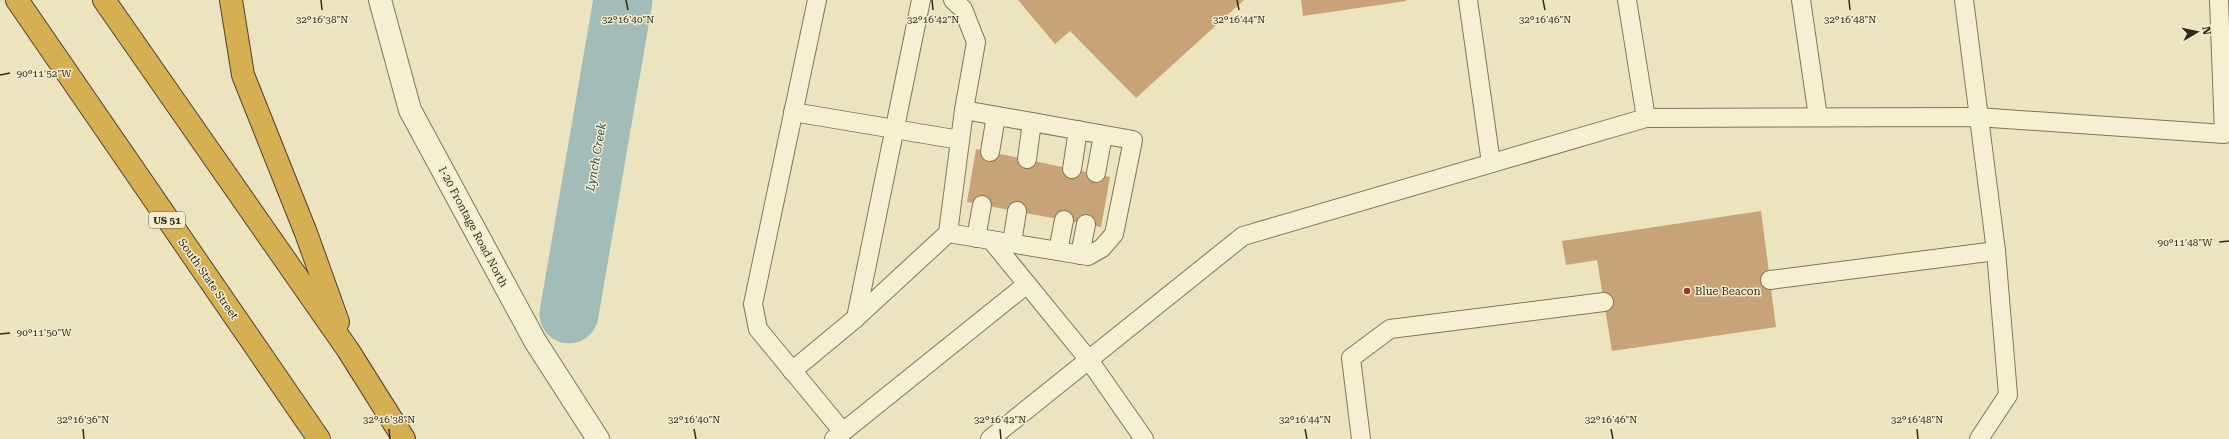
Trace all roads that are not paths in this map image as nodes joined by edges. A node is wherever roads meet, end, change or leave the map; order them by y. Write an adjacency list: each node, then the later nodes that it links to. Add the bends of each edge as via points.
1 (104, 0): 43 (highway)
2 (231, 0): 43 (highway, via 243,75 306,233)
3 (380, 0): 49 (street, I-20 Frontage Road North, via 410,110 535,341)
4 (817, 0): 14 (lane)
5 (921, 0): 20 (lane)
6 (953, 0): 13 (lane, via 963,9 976,42)
7 (1468, 0): 26 (lane)
8 (1626, 0): 18 (lane)
9 (1801, 0): 16 (lane)
10 (1964, 0): 17 (lane)
11 (2219, 0): 17 (lane, via 2224,134)
12 (18, 4): 47 (highway, South State Street / US 51)
13 (964, 110): 15 (lane); 23 (lane)
14 (793, 112): 20 (lane); 45 (lane, via 753,304 758,329)
15 (996, 116): 19 (lane); 24 (lane)
16 (1818, 117): 17 (lane); 18 (lane)
17 (1977, 117): 37 (lane)
18 (1646, 118): 26 (lane)
19 (1032, 122): 21 (lane); 25 (lane)
20 (896, 130): 23 (lane); 42 (lane)
21 (1078, 130): 22 (lane); 27 (lane)
22 (1103, 135): 28 (lane); 38 (lane, via 1133,140 1114,234 1102,248 1088,256)
23 (960, 140): 33 (lane)
24 (990, 152)
25 (1027, 160)
26 (1491, 163): 44 (lane, via 1243,236)
27 (1072, 169)
28 (1096, 174)
29 (982, 205): 34 (lane)
30 (1017, 211): 35 (lane)
31 (1064, 220): 36 (lane)
32 (1086, 224): 38 (lane)
33 (948, 233): 34 (lane); 42 (lane)
34 (984, 239): 35 (lane); 40 (lane)
35 (1012, 243): 36 (lane)
36 (1058, 251): 38 (lane)
37 (1996, 251): 39 (lane); 53 (lane, via 2008,395)
38 (1080, 255)
39 (1770, 280)
40 (1027, 284): 44 (lane); 46 (lane)
41 (1604, 302): 52 (lane, via 1390,329 1351,358)
42 (856, 318): 45 (lane)
43 (348, 350): 48 (highway)
44 (1089, 360): 50 (lane); 51 (lane)
45 (792, 371): 46 (lane)
46 (839, 435)
47 (319, 439)
48 (404, 439)
49 (598, 439)
50 (990, 439)
51 (1144, 439)
52 (1361, 439)
53 (1979, 439)

